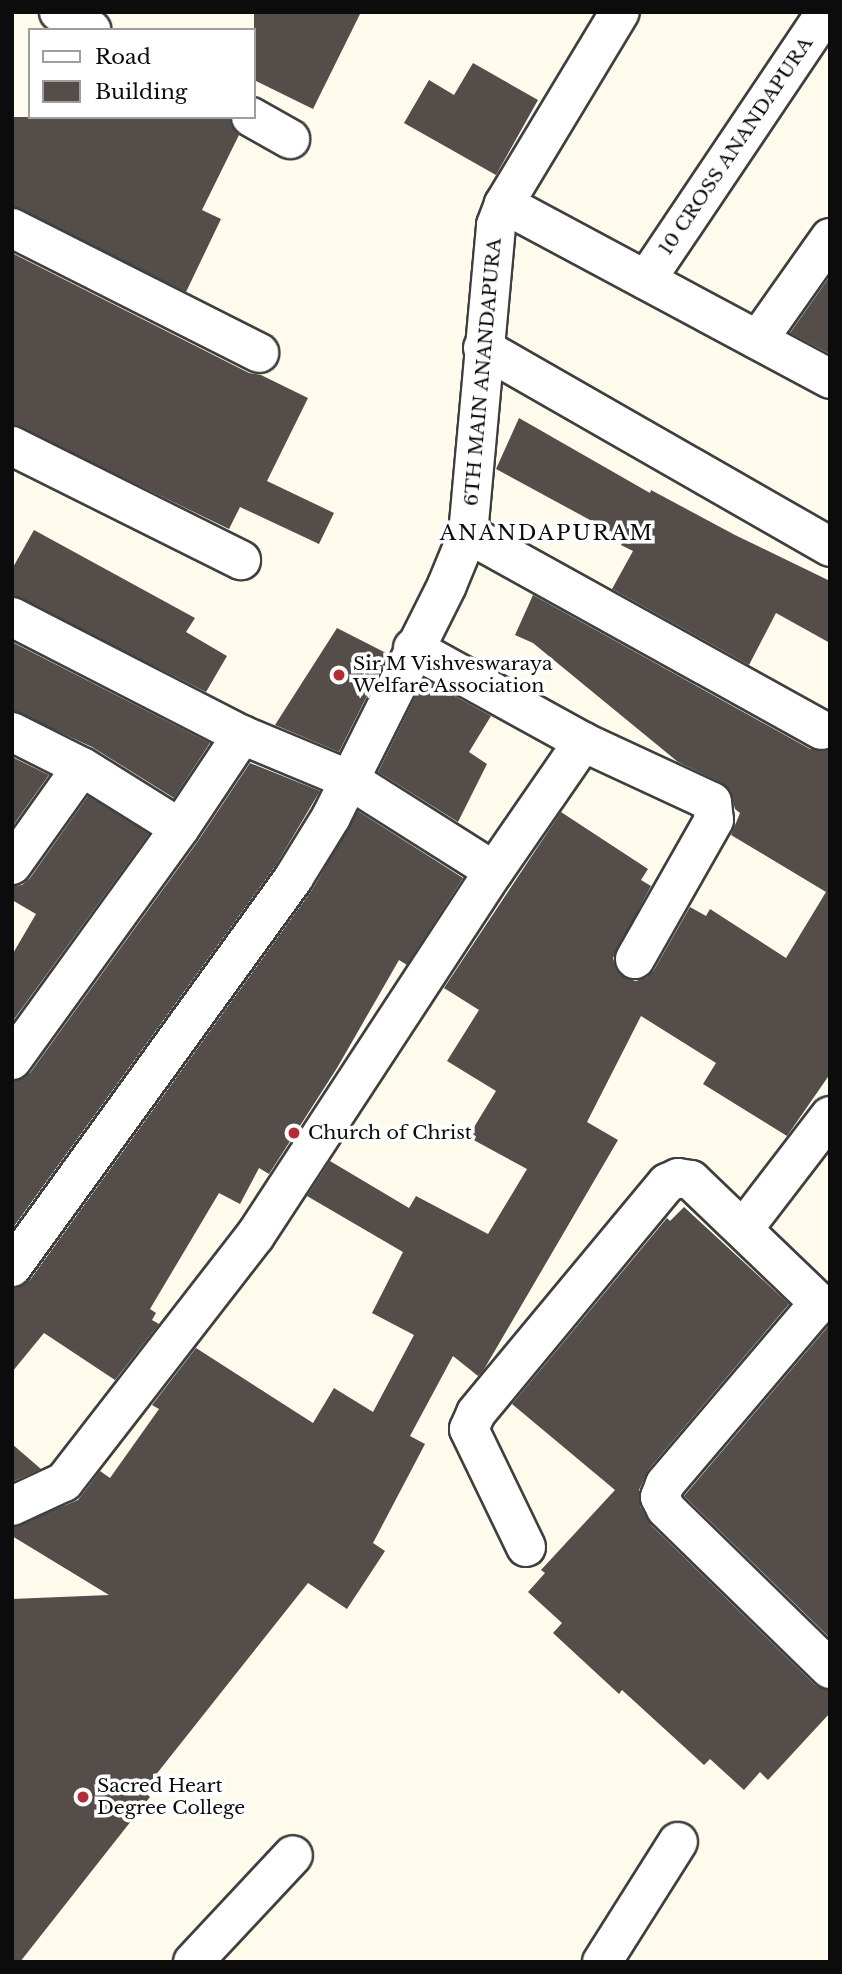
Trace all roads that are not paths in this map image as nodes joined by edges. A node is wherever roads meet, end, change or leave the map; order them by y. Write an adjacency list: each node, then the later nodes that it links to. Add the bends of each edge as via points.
1 (59, 12): 4 (street)
2 (620, 12): 7 (street, 6TH MAIN ANANDAPURA)
3 (826, 12): 10 (street, 10 CROSS ANANDAPURA)
4 (87, 28)
5 (255, 119): 6 (street)
6 (290, 139)
7 (504, 204): 10 (street); 12 (street, 6TH MAIN ANANDAPURA, via 496,225)
8 (12, 228): 13 (street)
9 (830, 238): 11 (street)
10 (646, 281): 11 (street)
11 (758, 340): 14 (street)
12 (483, 348): 16 (street, 6TH MAIN ANANDAPURA); 17 (street)
13 (259, 353)
14 (830, 379)
15 (12, 446): 18 (street)
16 (468, 534): 20 (street, 6TH MAIN ANANDAPURA); 21 (street)
17 (830, 547)
18 (241, 560)
19 (12, 617): 23 (street)
20 (413, 648): 24 (street); 26 (street, 6TH MAIN ANANDAPURA)
21 (821, 730)
22 (12, 732): 25 (street)
23 (242, 736): 26 (street); 27 (street)
24 (583, 742): 29 (street); 30 (street, via 712,802 714,820)
25 (82, 767): 27 (street); 28 (street)
26 (350, 780): 29 (street); 34 (street, 6TH MAIN ANANDAPURA, via 294,877)
27 (180, 828): 31 (street)
28 (12, 865)
29 (494, 871): 35 (street, via 255,1237 64,1482)
30 (635, 959)
31 (12, 1060)
32 (830, 1116): 33 (street)
33 (744, 1228): 36 (street, via 691,1180 678,1178 667,1183 475,1413 469,1429); 37 (street, via 817,1301 665,1484 660,1497 666,1509)
34 (12, 1267)
35 (12, 1507)
36 (526, 1547)
37 (830, 1669)
38 (678, 1842): 41 (street)
39 (293, 1855): 40 (street)
40 (193, 1962)
41 (602, 1962)

